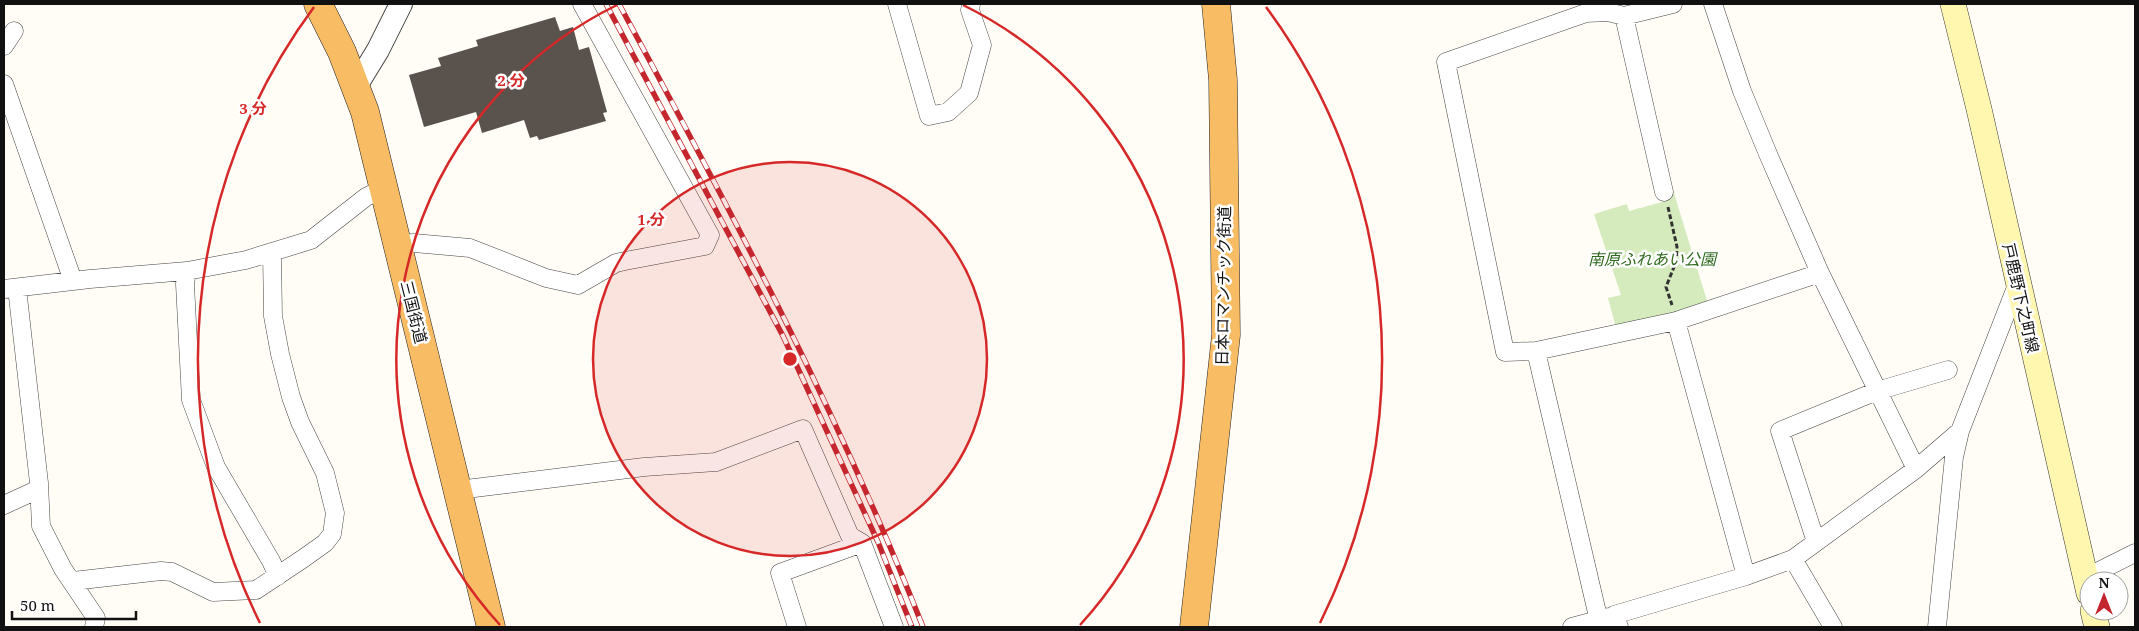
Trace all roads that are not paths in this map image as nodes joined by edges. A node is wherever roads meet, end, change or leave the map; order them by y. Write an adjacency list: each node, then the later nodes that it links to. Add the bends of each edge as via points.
1 (318, 4): 14 (highway, 三国街道)
2 (401, 4): 14 (street)
3 (582, 4): 17 (street, via 710,235 705,246 616,263 578,285 546,278 470,248)
4 (897, 4): 5 (street, via 929,116 948,112 969,93 982,45 970,10)
5 (971, 4)
6 (1216, 4): 47 (highway, 日本ロマンチック街道, via 1223,80 1226,335)
7 (1673, 4): 10 (street)
8 (1713, 4): 20 (street, via 1742,91)
9 (1953, 4): 22 (main road, 戸鹿野下之町線)
10 (1624, 16): 16 (street); 25 (street, via 1608,12 1586,13 1446,62 1506,352)
11 (14, 31): 12 (street)
12 (4, 46)
13 (4, 84): 21 (street)
14 (356, 86): 15 (highway, 三国街道)
15 (384, 188): 17 (highway, 三国街道); 18 (street, via 366,197 311,240)
16 (1664, 192)
17 (398, 244): 31 (highway, 三国街道)
18 (272, 253): 19 (street); 39 (street, via 273,316 280,354 300,422 324,473 335,521 332,534 324,543)
19 (187, 271): 21 (street); 39 (street, via 191,400 216,467)
20 (1820, 273): 24 (street); 27 (street)
21 (73, 281): 23 (street)
22 (2017, 285): 28 (street); 37 (main road, 戸鹿野下之町線)
23 (10, 289): 30 (street)
24 (1676, 321): 25 (street); 40 (street)
25 (1536, 351): 42 (street)
26 (1948, 370): 27 (street)
27 (1877, 391): 29 (street); 33 (street, via 1780,430)
28 (1960, 430): 29 (street); 50 (street, via 1954,456)
29 (1916, 469): 33 (street)
30 (39, 488): 32 (street); 41 (street, via 41,526 63,569)
31 (458, 490): 34 (street, via 716,462 803,430 850,536); 44 (highway, 三国街道)
32 (4, 505)
33 (1816, 542): 36 (street)
34 (862, 543): 45 (street, via 780,573); 46 (street)
35 (2135, 554): 38 (street)
36 (1793, 559): 40 (street); 49 (street)
37 (2084, 571)
38 (2110, 571)
39 (278, 576): 41 (street, via 256,590 212,592 172,572 161,571)
40 (1746, 576): 42 (street)
41 (73, 581): 43 (street, via 96,618)
42 (1611, 621): 48 (street)
43 (94, 627)
44 (490, 627)
45 (797, 627)
46 (894, 627)
47 (1194, 627)
48 (1572, 627)
49 (1832, 627)
50 (1937, 627)

